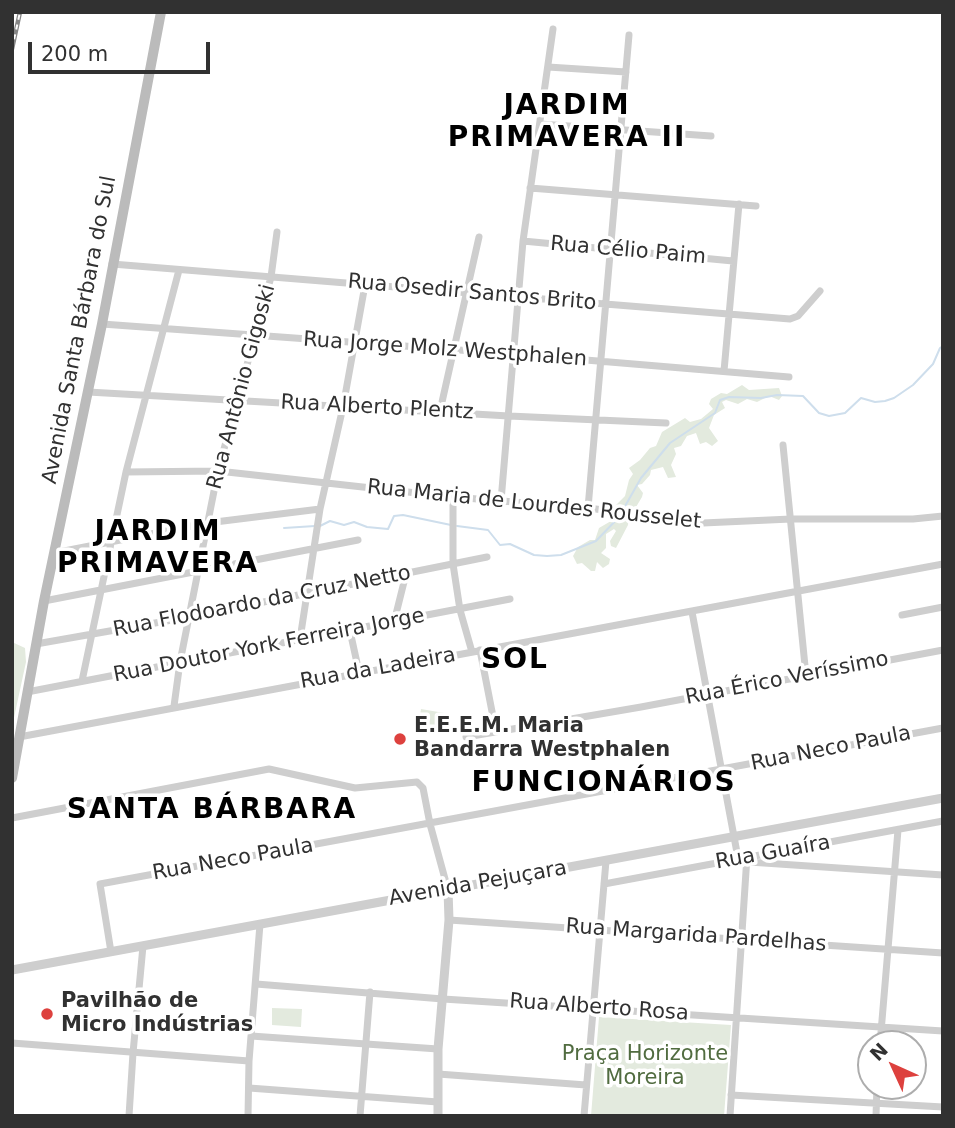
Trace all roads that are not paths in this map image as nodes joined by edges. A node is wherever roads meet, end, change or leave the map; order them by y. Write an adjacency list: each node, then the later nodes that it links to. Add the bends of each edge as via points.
1 (161, 12): 18 (main road, Avenida Santa Bárbara do Sul)
2 (553, 29): 4 (street)
3 (629, 35): 5 (street)
4 (548, 67): 5 (street); 6 (street)
5 (626, 72): 7 (street)
6 (540, 124): 7 (street); 9 (street)
7 (621, 128): 8 (street); 10 (street)
8 (711, 136)
9 (530, 188): 10 (street); 15 (street)
10 (615, 194): 11 (street); 16 (street)
11 (739, 204): 12 (street); 17 (street)
12 (756, 206)
13 (278, 232): 20 (street, Rua Antônio Gigoski)
14 (479, 237): 23 (street)
15 (523, 242): 16 (street, Rua Célio Paim); 24 (street)
16 (611, 248): 17 (street, Rua Célio Paim); 25 (street)
17 (733, 261): 26 (street)
18 (113, 264): 19 (street, Rua Osedir Santos Brito); 27 (main road, Avenida Santa Bárbara do Sul)
19 (179, 270): 20 (street, Rua Osedir Santos Brito); 28 (street)
20 (271, 277): 21 (street, Rua Osedir Santos Brito); 29 (street, Rua Antônio Gigoski)
21 (365, 285): 23 (street, Rua Osedir Santos Brito); 30 (street)
22 (820, 291): 26 (street, Rua Osedir Santos Brito, via 790,319)
23 (468, 292): 24 (street, Rua Osedir Santos Brito); 31 (street)
24 (518, 297): 25 (street, Rua Osedir Santos Brito); 32 (street)
25 (606, 304): 26 (street, Rua Osedir Santos Brito); 33 (street)
26 (729, 313): 34 (street)
27 (102, 324): 28 (street, Rua Jorge Molz Westphalen); 36 (main road, Avenida Santa Bárbara do Sul)
28 (165, 328): 29 (street, Rua Jorge Molz Westphalen); 37 (street)
29 (254, 335): 30 (street, Rua Jorge Molz Westphalen); 38 (street, Rua Antônio Gigoski)
30 (355, 344): 31 (street, Rua Jorge Molz Westphalen); 39 (street)
31 (454, 350): 32 (street, Rua Jorge Molz Westphalen); 40 (street)
32 (514, 354): 33 (street, Rua Jorge Molz Westphalen); 41 (street)
33 (601, 361): 34 (street, Rua Jorge Molz Westphalen); 42 (street)
34 (724, 371): 35 (street, Rua Jorge Molz Westphalen)
35 (789, 377)
36 (88, 392): 37 (street, Rua Alberto Plentz); 58 (main road, Avenida Santa Bárbara do Sul)
37 (145, 396): 38 (street, Rua Alberto Plentz); 46 (street)
38 (237, 400): 39 (street, Rua Alberto Plentz); 45 (street, Rua Antônio Gigoski)
39 (343, 407): 40 (street, Rua Alberto Plentz); 47 (street)
40 (440, 411): 41 (street, Rua Alberto Plentz)
41 (509, 416): 42 (street, Rua Alberto Plentz); 49 (street)
42 (596, 419): 43 (street, Rua Alberto Plentz); 50 (street)
43 (666, 423)
44 (783, 445): 53 (street)
45 (218, 471): 46 (street, Rua Maria de Lourdes Rousselet); 47 (street, Rua Maria de Lourdes Rousselet); 54 (street, Rua Antônio Gigoski)
46 (126, 472): 56 (street)
47 (327, 484): 48 (street, Rua Maria de Lourdes Rousselet); 51 (street)
48 (453, 497): 49 (street, Rua Maria de Lourdes Rousselet); 60 (street)
49 (501, 501): 50 (street, Rua Maria de Lourdes Rousselet)
50 (588, 508): 53 (street, Rua Maria de Lourdes Rousselet, via 703,523)
51 (320, 509): 54 (street); 57 (street)
52 (943, 516): 53 (street, Rua Maria de Lourdes Rousselet)
53 (791, 519): 65 (street)
54 (207, 523): 56 (street); 62 (street, Rua Antônio Gigoski)
55 (358, 540): 57 (street)
56 (110, 542): 58 (street); 64 (street)
57 (315, 548): 62 (street); 66 (street)
58 (54, 553): 68 (main road, Avenida Santa Bárbara do Sul)
59 (487, 557): 60 (street, Rua Flodoardo da Cruz Netto)
60 (453, 564): 63 (street, Rua Flodoardo da Cruz Netto); 70 (street)
61 (943, 564): 65 (street, Rua da Ladeira)
62 (199, 570): 64 (street); 73 (street, Rua Antônio Gigoski)
63 (406, 574): 66 (street, Rua Flodoardo da Cruz Netto); 74 (street)
64 (103, 589): 68 (street); 76 (street)
65 (798, 591): 71 (street, Rua da Ladeira); 83 (street)
66 (307, 593): 73 (street, Rua Flodoardo da Cruz Netto); 77 (street)
67 (510, 599): 70 (street, Rua Doutor York Ferreira Jorge)
68 (44, 601): 78 (main road, Avenida Santa Bárbara do Sul)
69 (943, 607): 72 (street)
70 (460, 610): 74 (street, Rua Doutor York Ferreira Jorge); 80 (street)
71 (692, 612): 80 (street, Rua da Ladeira); 86 (street)
72 (902, 615)
73 (189, 617): 76 (street, Rua Flodoardo da Cruz Netto); 81 (street, Rua Antônio Gigoski)
74 (394, 622): 75 (street, Rua Doutor York Ferreira Jorge)
75 (350, 631): 77 (street, Rua Doutor York Ferreira Jorge); 82 (street)
76 (93, 635): 78 (street, Rua Flodoardo da Cruz Netto); 84 (street)
77 (300, 639): 81 (street, Rua Doutor York Ferreira Jorge)
78 (36, 644): 85 (main road, Avenida Santa Bárbara do Sul)
79 (943, 650): 83 (street, Rua Érico Veríssimo)
80 (476, 651): 82 (street, Rua da Ladeira); 89 (street)
81 (180, 662): 84 (street, Rua Doutor York Ferreira Jorge); 87 (street, Rua Antônio Gigoski)
82 (359, 672): 87 (street, Rua da Ladeira)
83 (806, 676): 86 (street, Rua Érico Veríssimo)
84 (82, 681): 85 (street, Rua Doutor York Ferreira Jorge)
85 (27, 692): 90 (main road, Avenida Santa Bárbara do Sul)
86 (708, 692): 89 (street, Rua Érico Veríssimo); 92 (street)
87 (174, 706): 90 (street, Rua da Ladeira)
88 (943, 728): 92 (street, Rua Neco Paula)
89 (496, 732): 91 (street, Rua Érico Veríssimo)
90 (19, 737): 93 (main road, Avenida Santa Bárbara do Sul)
91 (466, 737)
92 (722, 769): 97 (street, Rua Neco Paula); 99 (street)
93 (12, 778)
94 (943, 798): 99 (street, Avenida Pejuçara)
95 (12, 818): 97 (street, via 269,769 355,788 417,782 423,788)
96 (943, 821): 98 (street, Rua Guaíra)
97 (430, 824): 106 (street); 113 (street, Rua Neco Paula, via 100,884)
98 (898, 830): 101 (street, Rua Guaíra); 103 (street)
99 (734, 837): 100 (street); 102 (street, Avenida Pejuçara)
100 (738, 858): 101 (street, Rua Guaíra); 105 (street, Rua Guaíra)
101 (748, 859): 103 (street); 110 (street)
102 (606, 861): 105 (street); 106 (street, Avenida Pejuçara)
103 (895, 872): 104 (street); 112 (street)
104 (943, 875)
105 (604, 884): 109 (street)
106 (448, 890): 107 (street); 108 (street, Avenida Pejuçara)
107 (449, 920): 109 (street, Rua Margarida Pardelhas); 118 (street)
108 (260, 924): 111 (street, Avenida Pejuçara); 116 (street)
109 (601, 929): 110 (street, Rua Margarida Pardelhas); 119 (street)
110 (742, 940): 112 (street, Rua Margarida Pardelhas); 120 (street)
111 (143, 946): 113 (street, Avenida Pejuçara); 128 (street)
112 (887, 949): 114 (street, Rua Margarida Pardelhas); 121 (street)
113 (111, 952): 115 (street, Avenida Pejuçara)
114 (943, 953)
115 (12, 970)
116 (256, 984): 117 (street, Rua Alberto Rosa); 124 (street)
117 (370, 992): 118 (street, Rua Alberto Rosa); 126 (street)
118 (443, 999): 119 (street, Rua Alberto Rosa); 127 (street)
119 (592, 1007): 120 (street, Rua Alberto Rosa); 131 (street)
120 (736, 1017): 121 (street, Rua Alberto Rosa); 133 (street)
121 (881, 1026): 122 (street); 123 (street, Rua Alberto Rosa)
122 (881, 1030)
123 (943, 1031)
124 (251, 1036): 126 (street); 129 (street)
125 (12, 1043): 128 (street)
126 (364, 1044): 127 (street); 134 (street)
127 (438, 1049): 130 (street)
128 (132, 1053): 129 (street); 139 (street)
129 (249, 1061): 132 (street)
130 (438, 1074): 131 (street); 136 (street)
131 (586, 1084): 143 (street)
132 (249, 1088): 134 (street); 140 (street)
133 (731, 1095): 137 (street); 144 (street)
134 (361, 1097): 136 (street); 141 (street)
135 (876, 1100): 137 (street)
136 (438, 1102): 142 (street)
137 (876, 1104): 138 (street); 145 (street)
138 (943, 1107)
139 (129, 1116)
140 (248, 1116)
141 (360, 1116)
142 (438, 1116)
143 (584, 1116)
144 (730, 1116)
145 (876, 1116)

